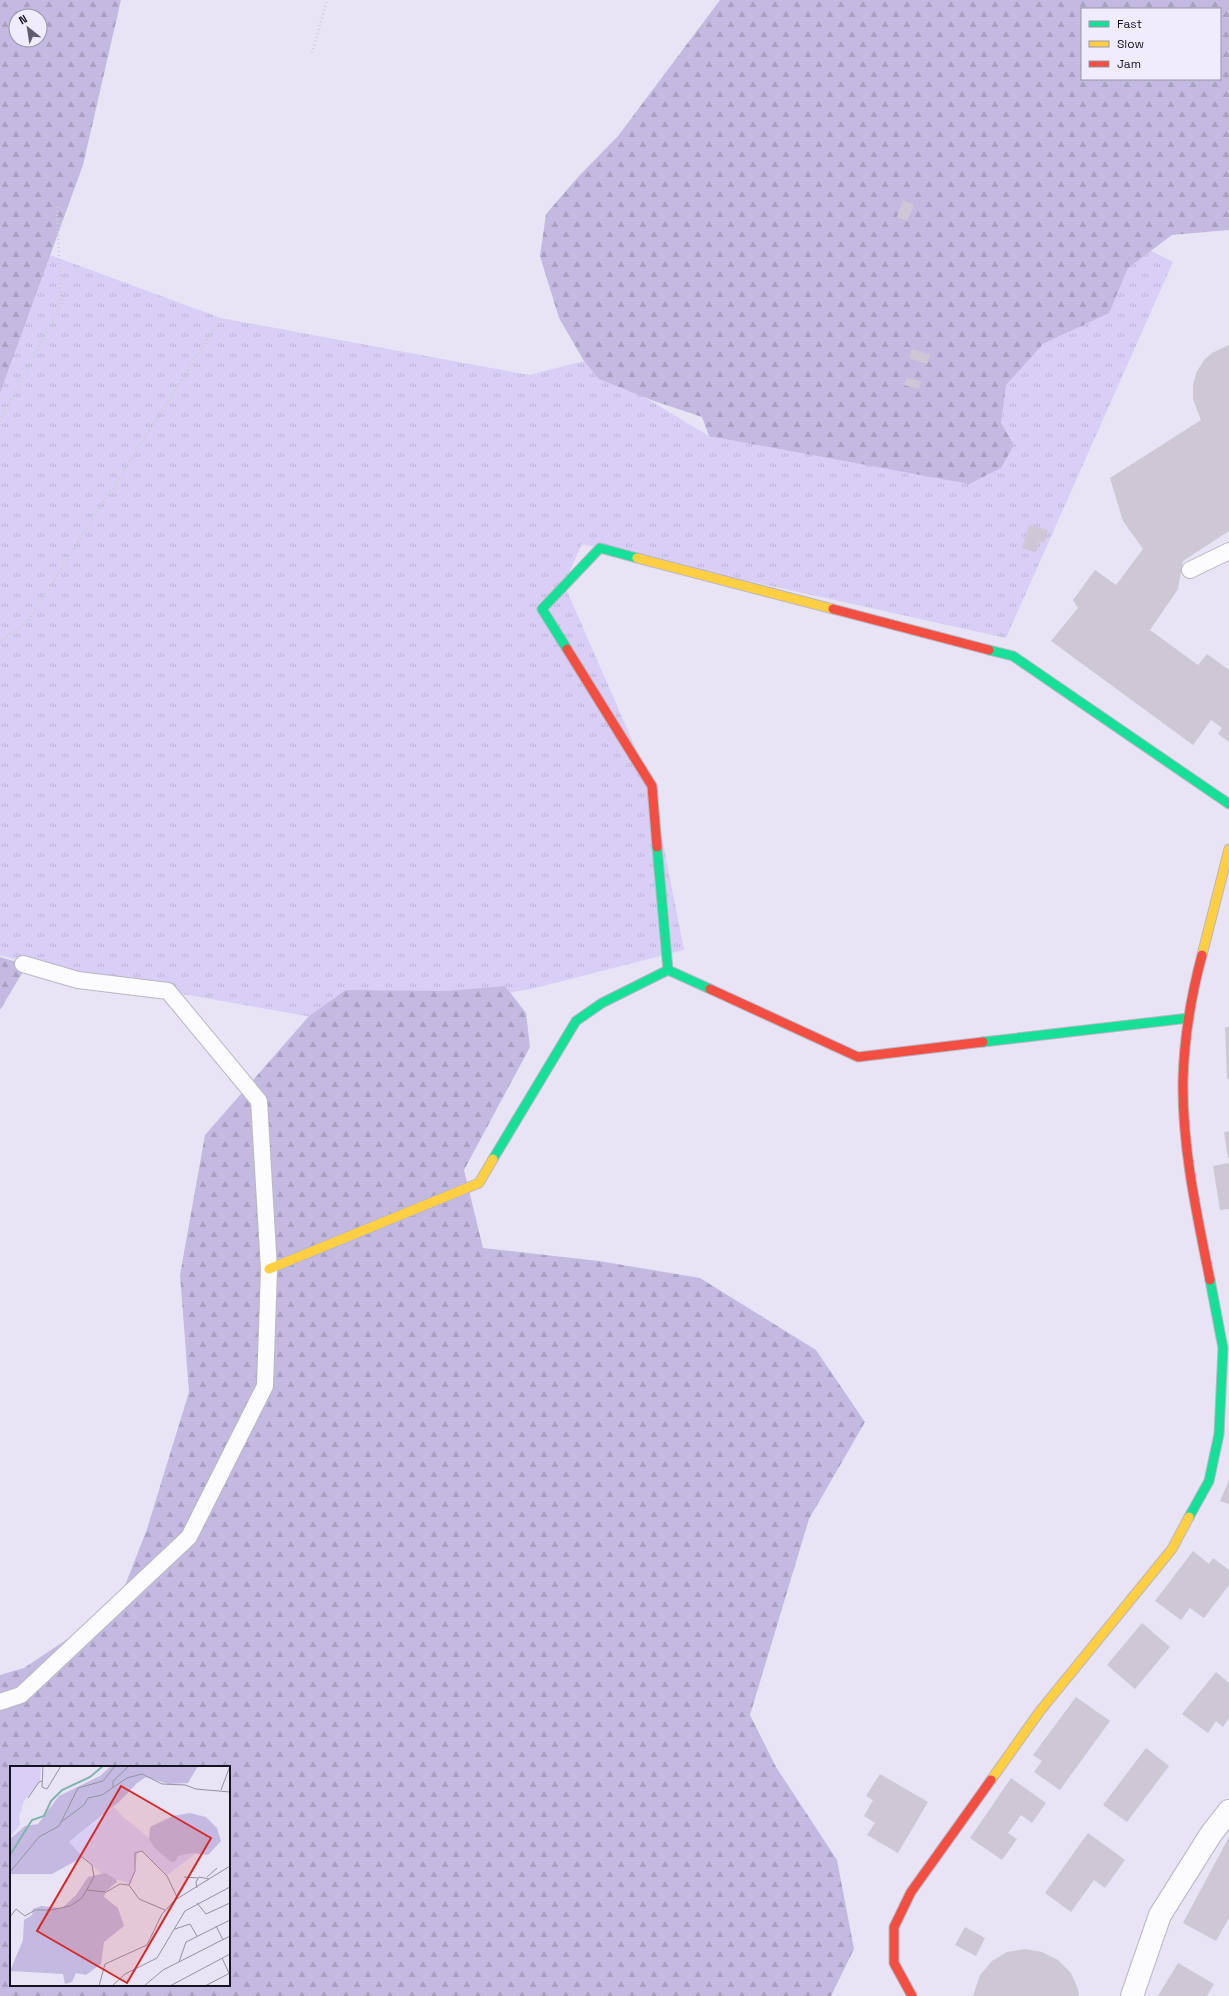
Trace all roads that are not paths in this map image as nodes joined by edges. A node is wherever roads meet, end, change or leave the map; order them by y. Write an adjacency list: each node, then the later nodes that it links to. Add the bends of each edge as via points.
1 (1229, 551): 2 (lane)
2 (1190, 570)
3 (1229, 804): 6 (street, via 1013,656 600,548 542,609 652,786)
4 (1229, 849): 7 (street, via 1198,970)
5 (23, 964): 8 (lane, via 78,980 168,991 259,1101)
6 (668, 970): 7 (street, via 858,1057); 8 (street, via 602,1003 576,1021 479,1183)
7 (1189, 1018): 11 (street, via 1183,1082 1186,1136 1195,1203 1223,1348 1219,1434 1209,1481 1172,1549 1040,1711 911,1892 894,1927 894,1963)
8 (269, 1269): 9 (lane, via 265,1386 189,1537 21,1695)
9 (0, 1702)
10 (1229, 1811): 12 (street, via 1211,1834 1160,1915)
11 (912, 1996)
12 (1132, 1996)

